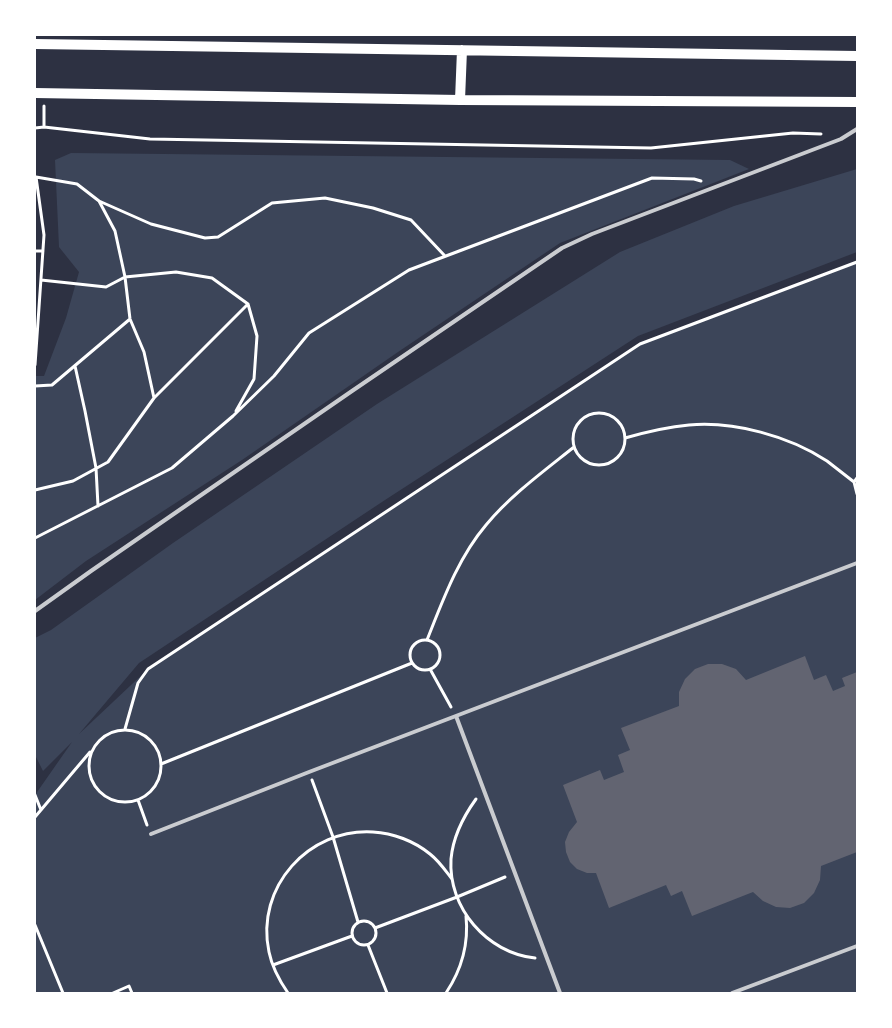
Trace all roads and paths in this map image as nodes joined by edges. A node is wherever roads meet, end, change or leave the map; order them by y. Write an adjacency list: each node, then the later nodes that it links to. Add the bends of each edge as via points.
1 (35, 44): 2 (main road)
2 (462, 50): 3 (main road); 5 (main road)
3 (857, 56)
4 (40, 93): 5 (main road); 7 (path)
5 (460, 100): 6 (main road)
6 (857, 102)
7 (44, 127): 8 (path); 10 (path, via 150,139 651,148 793,133)
8 (35, 128)
9 (857, 129): 12 (lane, via 842,139)
10 (822, 134)
11 (36, 177): 13 (path, via 77,184); 15 (path, via 44,235)
12 (716, 186): 16 (path, via 694,178 652,178); 38 (lane, via 592,234 556,252)
13 (99, 201): 16 (path, via 151,224 205,238 218,237 272,203 325,198 410,220); 18 (path, via 115,231)
14 (35, 251): 15 (path)
15 (43, 251): 19 (path)
16 (445, 256): 27 (path, via 409,270 309,333 274,376)
17 (857, 262): 43 (path, via 640,344 148,669 138,683)
18 (125, 278): 19 (path, via 106,287); 20 (path, via 176,272 212,278); 22 (path)
19 (41, 280): 21 (path)
20 (248, 304): 26 (path); 27 (path, via 257,336 254,379)
21 (37, 312): 23 (path)
22 (130, 319): 24 (path); 26 (path, via 144,352)
23 (35, 365)
24 (75, 366): 25 (path, via 52,385); 30 (path)
25 (35, 386)
26 (154, 398): 30 (path, via 108,462)
27 (233, 416): 35 (path, via 172,468)
28 (625, 438): 29 (path, via 624,449 618,458 598,466 579,456); 29 (path, via 623,427 616,419 595,413 577,425); 32 (path, via 691,425 761,432 826,461)
29 (574, 447): 39 (path, via 507,502 485,526 455,572)
30 (96, 468): 33 (path, via 73,481); 35 (path)
31 (857, 478): 32 (path)
32 (854, 482): 34 (path)
33 (35, 490)
34 (857, 494)
35 (98, 506): 36 (path)
36 (35, 538)
37 (857, 563): 42 (lane)
38 (35, 611)
39 (427, 640): 40 (path, via 412,647); 41 (path, via 436,646 440,656)
40 (412, 663): 41 (path, via 420,669); 45 (path)
41 (430, 669): 42 (path)
42 (456, 716): 46 (lane); 47 (lane)
43 (125, 729): 44 (path, via 111,732 99,740); 45 (path, via 150,740 158,751)
44 (91, 752): 49 (path, via 88,766 91,780 99,792 111,800); 50 (path)
45 (161, 764): 49 (path, via 156,785)
46 (309, 772): 52 (lane); 53 (path)
47 (484, 789): 54 (lane); 55 (path, via 461,823 454,841)
48 (35, 795): 50 (path)
49 (138, 800): 52 (path)
50 (41, 810): 51 (path)
51 (35, 818)
52 (151, 834)
53 (333, 837): 55 (path, via 362,831 397,836 429,853); 58 (path); 65 (path, via 302,855 275,891 267,920)
54 (515, 873): 56 (path); 64 (lane)
55 (452, 879): 56 (path)
56 (457, 897): 57 (path); 60 (path)
57 (465, 913): 64 (path, via 483,936 503,949 525,957); 71 (path, via 466,949 454,982)
58 (358, 922): 60 (path, via 368,921); 61 (path)
59 (35, 925): 66 (path)
60 (375, 928): 62 (path, via 376,938)
61 (352, 936): 62 (path, via 358,944); 65 (path)
62 (368, 945): 70 (path)
63 (857, 946): 73 (lane)
64 (548, 960): 72 (lane)
65 (273, 965): 69 (path)
66 (62, 993)
67 (113, 993): 68 (path, via 129,986)
68 (132, 993)
69 (288, 993)
70 (387, 993)
71 (446, 993)
72 (560, 993)
73 (732, 993)

